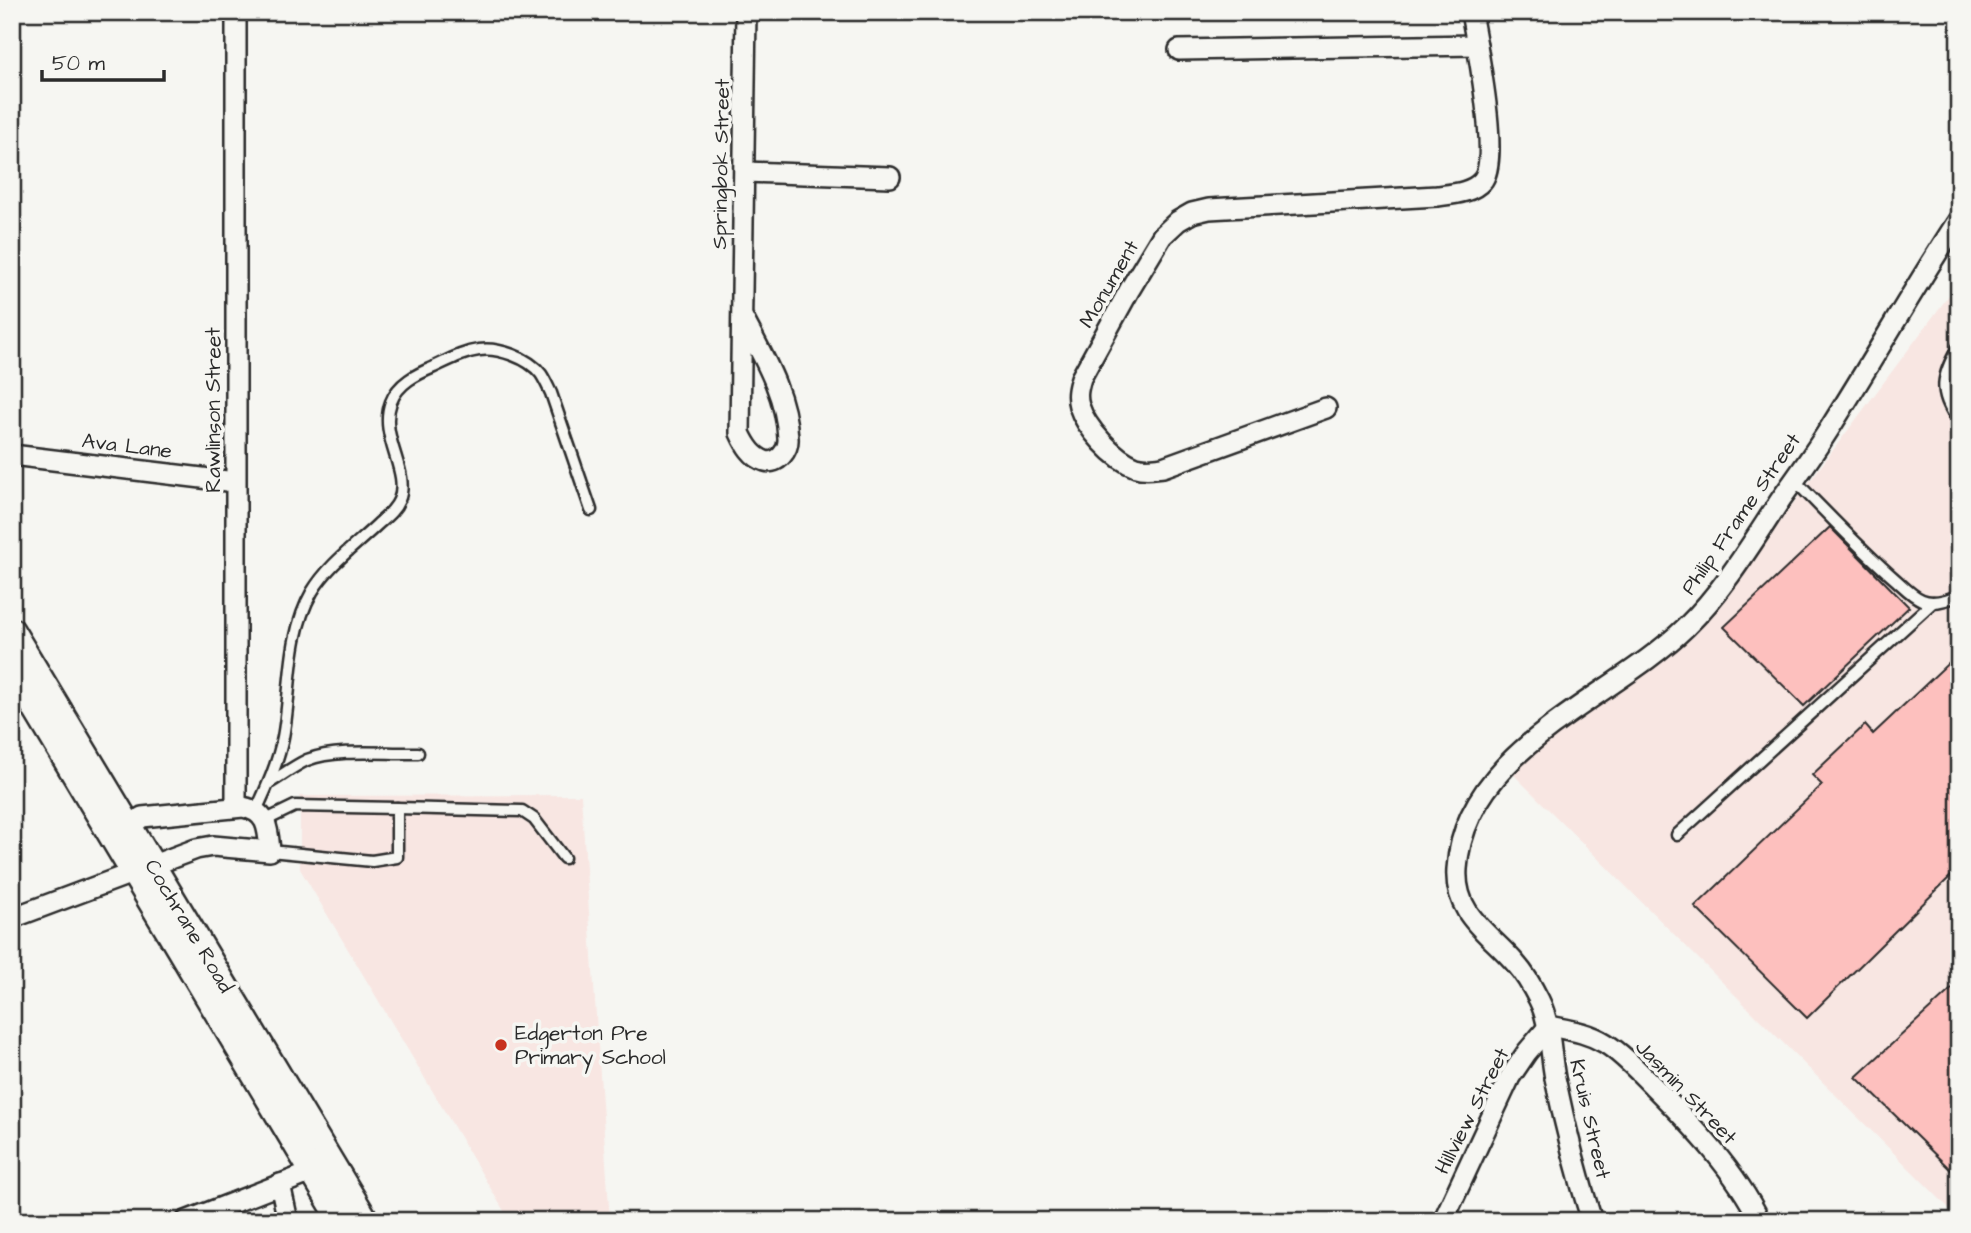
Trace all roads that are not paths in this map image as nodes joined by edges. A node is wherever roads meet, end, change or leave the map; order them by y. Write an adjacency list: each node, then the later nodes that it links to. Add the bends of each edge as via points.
1 (236, 12): 15 (street, Rawlinson Street)
2 (746, 12): 6 (street, Springbok Street)
3 (1471, 12): 4 (street)
4 (1477, 45): 5 (street); 11 (street, Monument, via 1490,153 1481,183 1456,194 1209,209 1185,217 1162,236 1077,391 1086,421 1105,445 1136,467 1147,469)
5 (1179, 50)
6 (745, 172): 7 (street); 9 (street, Springbok Street)
7 (890, 177)
8 (1959, 219): 14 (street, Philip Frame Street)
9 (742, 316): 9 (street, Springbok Street, via 740,433 757,457 773,461 786,452 789,441 786,412)
10 (1959, 346): 12 (lane, via 1945,375 1944,396)
11 (1325, 408)
12 (1959, 421)
13 (12, 455): 15 (street, Ava Lane)
14 (1794, 480): 18 (lane, via 1874,561 1923,601); 32 (street, Philip Frame Street, via 1726,582 1688,625 1632,672 1537,736 1479,797 1460,846 1458,894 1469,915 1518,965)
15 (235, 482): 23 (street, Rawlinson Street)
16 (591, 510): 22 (lane, via 551,393 535,368 513,356 481,349 415,375 402,386 391,401 387,422 402,489 400,499 312,592 297,631 283,736)
17 (1959, 595): 18 (lane)
18 (1933, 602): 26 (lane)
19 (12, 630): 27 (street, Cochrane Road)
20 (12, 671): 27 (street, Cochrane Road)
21 (418, 753): 22 (lane, via 324,755)
22 (269, 783): 25 (lane)
23 (236, 807): 25 (street, via 250,808); 27 (street, via 142,817)
24 (397, 808): 25 (lane, via 295,806); 28 (lane, via 397,857 372,861); 29 (lane, via 522,811 534,819)
25 (260, 816): 28 (street)
26 (1677, 835)
27 (124, 837): 30 (street, Cochrane Road)
28 (270, 851): 30 (street, via 213,846)
29 (564, 858)
30 (143, 869): 31 (street); 33 (street, Cochrane Road)
31 (12, 918)
32 (1549, 1026): 39 (street, Hillview Street, via 1510,1077); 40 (street, Kruis Street, via 1558,1088); 41 (street, Jasmin Street, via 1581,1032 1627,1060 1719,1159)
33 (322, 1168): 34 (street); 37 (street, Cochrane Road); 38 (street, Cochrane Road)
34 (280, 1184): 35 (street); 36 (street)
35 (186, 1221)
36 (288, 1221)
37 (341, 1221)
38 (367, 1221)
39 (1443, 1221)
40 (1592, 1221)
41 (1760, 1221)

